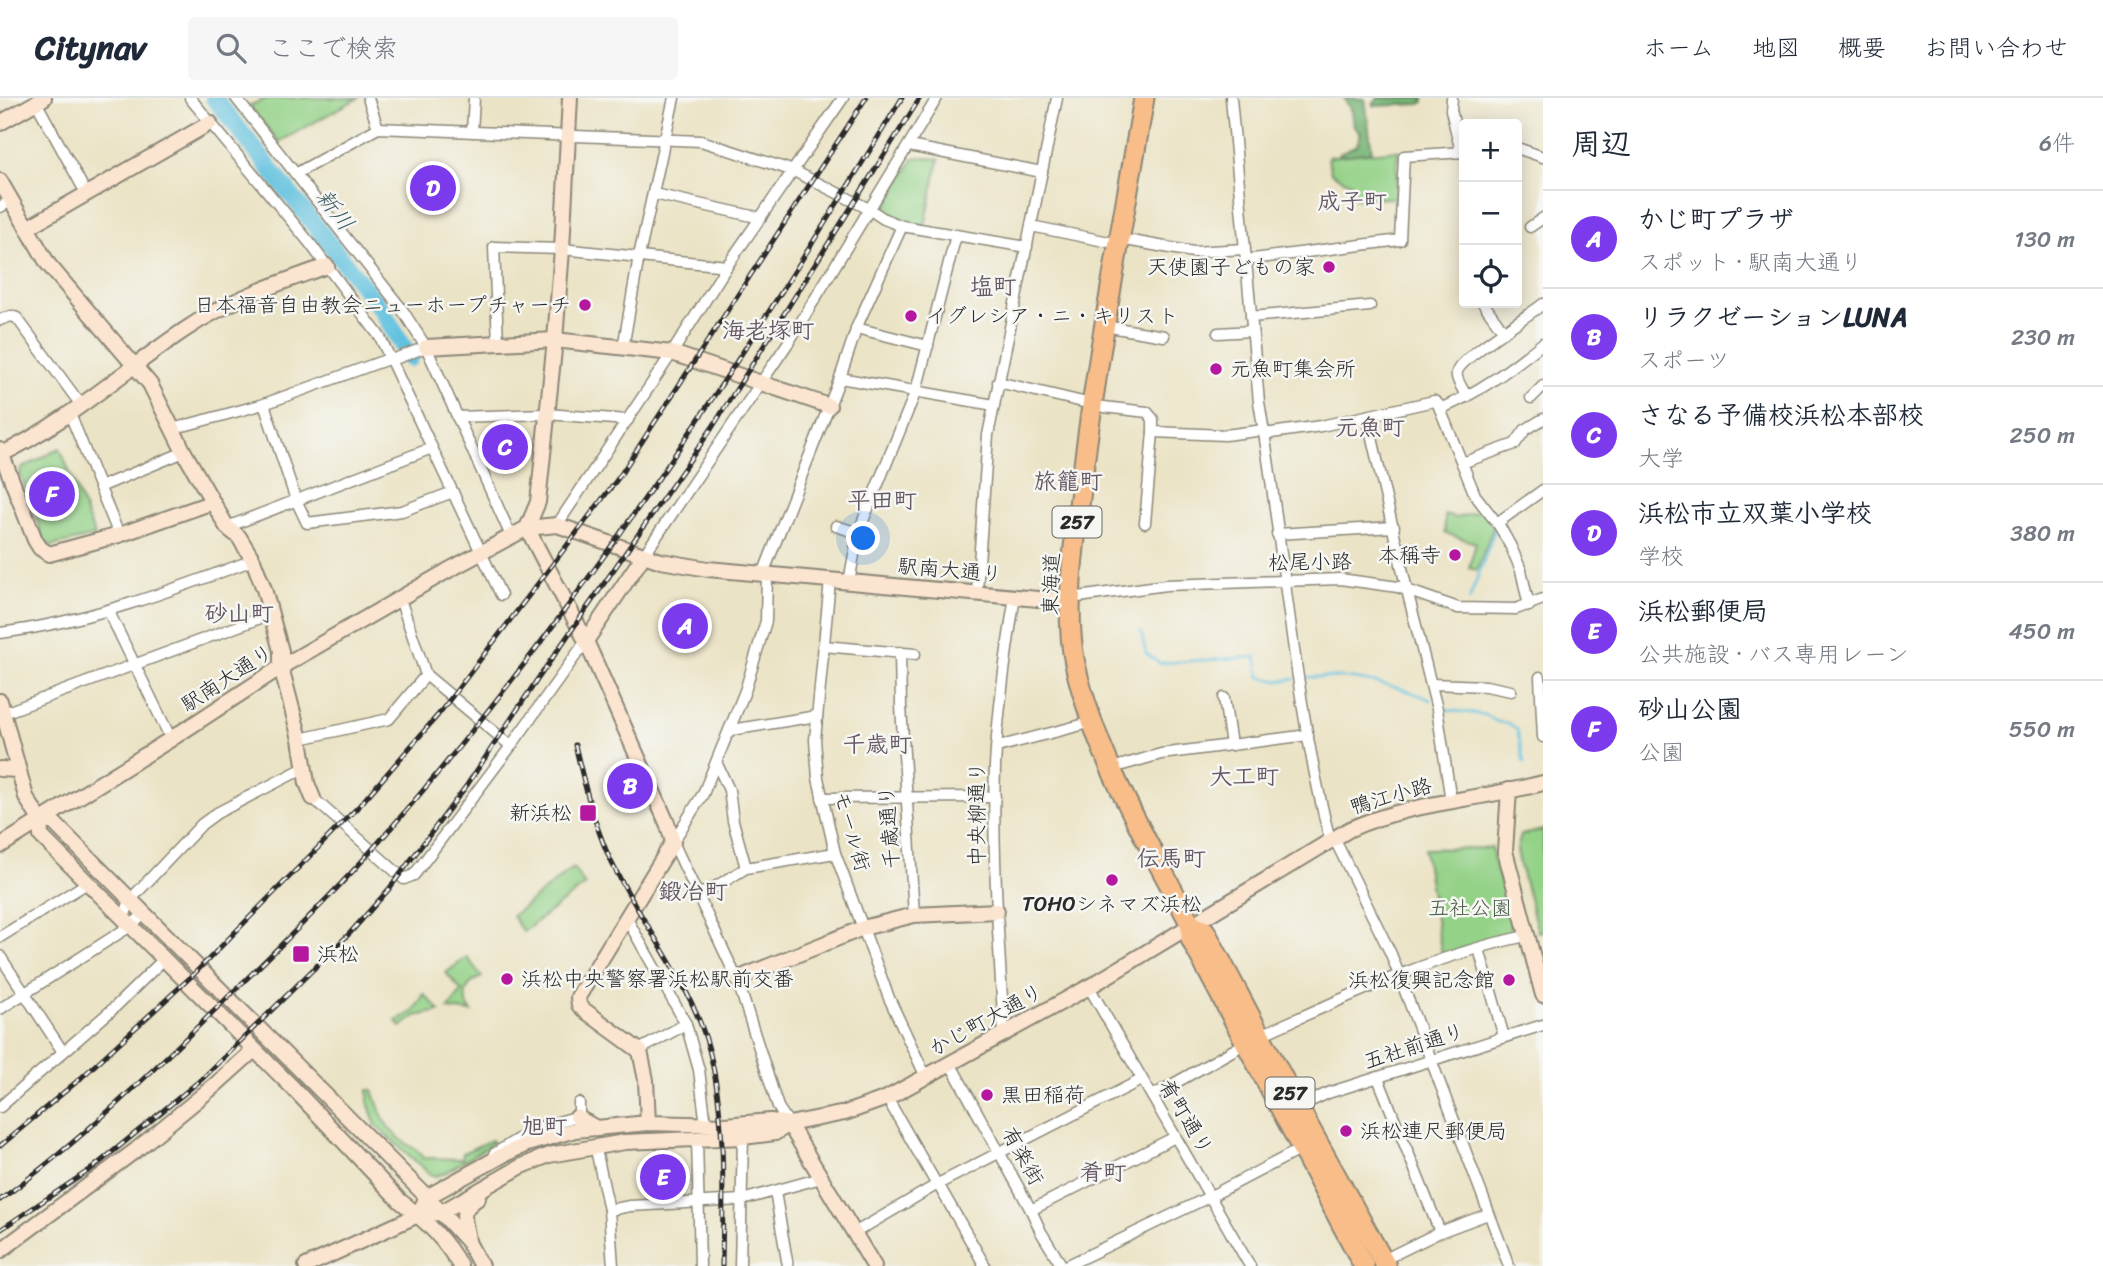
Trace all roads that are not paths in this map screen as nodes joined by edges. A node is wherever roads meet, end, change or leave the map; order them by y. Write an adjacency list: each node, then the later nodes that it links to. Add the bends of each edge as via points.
1 (190, 98): 15 (street)
2 (368, 98): 16 (street)
3 (474, 98): 17 (street)
4 (570, 98): 18 (street)
5 (674, 98): 19 (street)
6 (843, 98): 25 (street)
7 (937, 98): 21 (street)
8 (1057, 98): 26 (street)
9 (1144, 98): 40 (highway, 東海道 / 257)
10 (1231, 98): 43 (street)
11 (1452, 98): 20 (street)
12 (241, 99): 27 (street)
13 (40, 100): 14 (street); 29 (street)
14 (0, 123)
15 (210, 123): 29 (street); 45 (street)
16 (378, 128): 17 (street); 27 (street)
17 (472, 132): 18 (street)
18 (567, 136): 19 (street); 42 (street)
19 (663, 139): 25 (street, via 702,141); 30 (street)
20 (1459, 142)
21 (909, 146): 26 (street); 32 (street)
22 (1522, 150): 24 (street)
23 (1459, 153): 43 (street, via 1404,156 1401,240)
24 (1543, 158)
25 (794, 171): 32 (street); 33 (street)
26 (1042, 172): 36 (street)
27 (297, 173): 62 (street, via 401,308)
28 (0, 181): 31 (street)
29 (86, 193): 38 (street)
30 (653, 194): 33 (street); 44 (street)
31 (6, 204): 38 (street)
32 (869, 209): 35 (street); 68 (street)
33 (761, 218): 46 (street)
34 (1543, 218): 37 (street)
35 (902, 226): 39 (street); 53 (street)
36 (1031, 226): 40 (street); 41 (street)
37 (1530, 227)
38 (27, 228): 66 (street, via 60,280)
39 (956, 235): 41 (street); 61 (street)
40 (1120, 242): 43 (street); 52 (highway, 東海道 / 257)
41 (1027, 247): 69 (street)
42 (562, 249): 44 (street); 58 (street); 59 (street, via 494,247)
43 (1244, 255): 50 (street)
44 (639, 256): 46 (street); 63 (street)
45 (327, 266): 65 (street); 66 (street, via 210,314)
46 (727, 266): 64 (street)
47 (1543, 304): 55 (street)
48 (1370, 306): 50 (street)
49 (1487, 308): 55 (street)
50 (1251, 317): 54 (street)
51 (0, 320): 78 (street, via 17,318)
52 (1104, 326): 57 (street); 75 (highway, 東海道 / 257)
53 (856, 328): 61 (street); 67 (street)
54 (1252, 331): 56 (street); 87 (street)
55 (1504, 332): 72 (street, via 1457,370)
56 (1218, 334)
57 (1164, 336)
58 (555, 340): 59 (street); 63 (street); 80 (street)
59 (498, 343): 62 (street)
60 (1543, 343): 72 (street)
61 (928, 346): 71 (street)
62 (423, 348): 65 (street); 82 (street)
63 (623, 348): 64 (street)
64 (672, 354): 68 (street); 84 (street)
65 (394, 359): 74 (street); 88 (street)
66 (134, 365): 78 (street); 85 (street)
67 (840, 378): 71 (street); 77 (street)
68 (761, 382): 77 (street); 109 (street)
69 (998, 382): 75 (street); 76 (street)
70 (1543, 386): 73 (street)
71 (916, 391): 76 (street); 104 (street)
72 (1467, 397): 79 (street)
73 (1531, 398)
74 (264, 404): 85 (street); 95 (street)
75 (1091, 404): 86 (street, via 1147,412 1153,419); 119 (highway, 東海道 / 257)
76 (994, 405): 116 (street)
77 (829, 406): 111 (street)
78 (76, 409): 90 (street); 92 (street)
79 (1440, 409): 81 (street, via 1434,401); 91 (street)
80 (546, 414): 82 (street); 84 (street); 103 (street, via 538,502)
81 (1367, 416): 87 (street); 102 (street)
82 (457, 417): 107 (street)
83 (1543, 419): 91 (street, via 1525,430 1515,444)
84 (628, 420): 99 (street)
85 (172, 429): 89 (street)
86 (1153, 432): 87 (street); 97 (street)
87 (1264, 432): 105 (street)
88 (432, 448): 94 (street); 95 (street)
89 (184, 452): 92 (street); 96 (street)
90 (1, 453): 106 (street, via 35,540 45,553)
91 (1462, 463): 98 (street, via 1475,495)
92 (100, 486): 106 (street)
93 (1543, 490): 98 (street)
94 (453, 492): 95 (street, via 402,511 307,523); 108 (street)
95 (296, 500): 101 (street)
96 (213, 502): 101 (street); 106 (street)
97 (1145, 523)
98 (1497, 523): 122 (street, via 1519,565)
99 (557, 525): 103 (street); 109 (street, 駅南大通り)
100 (836, 526): 104 (street)
101 (227, 527): 110 (street)
102 (1394, 527): 105 (street); 115 (street)
103 (527, 528): 107 (street, 駅南大通り); 126 (street)
104 (858, 533): 114 (street)
105 (1277, 534): 113 (street)
106 (119, 535)
107 (508, 538): 108 (street, 駅南大通り)
108 (482, 552): 117 (street); 120 (street, 駅南大通り)
109 (644, 555): 111 (street, 駅南大通り); 126 (street)
110 (253, 560): 123 (street); 124 (street)
111 (765, 574): 112 (street, 駅南大通り); 140 (street, via 766,621)
112 (830, 580): 114 (street, 駅南大通り); 127 (street, モール街)
113 (1283, 581): 115 (street, 松尾小路, via 1351,579); 119 (street, 松尾小路, via 1166,585); 141 (street)
114 (849, 582): 116 (street, 駅南大通り)
115 (1407, 590): 122 (street, 松尾小路, via 1458,608); 134 (street)
116 (977, 593): 118 (street, 駅南大通り)
117 (501, 595)
118 (1015, 596): 119 (street, 駅南大通り); 147 (street, 中央柳通り)
119 (1071, 598): 139 (highway, 東海道 / 257, via 1074,656)
120 (400, 599): 131 (street, 駅南大通り); 132 (street)
121 (1543, 599): 122 (street, 松尾小路)
122 (1529, 606)
123 (108, 610): 125 (street); 130 (street)
124 (271, 614): 130 (street); 131 (street)
125 (0, 634)
126 (586, 641): 146 (street); 162 (street)
127 (823, 646): 128 (street); 138 (street, モール街)
128 (900, 652): 129 (street); 155 (street, 千歳通り)
129 (915, 654)
130 (134, 664): 137 (street); 143 (street)
131 (281, 667): 143 (street, 駅南大通り); 144 (street)
132 (426, 675): 144 (street, via 389,719); 146 (street)
133 (1540, 677): 142 (street)
134 (1431, 684): 135 (street); 159 (street)
135 (1511, 691)
136 (1224, 698): 145 (street)
137 (2, 707): 152 (street)
138 (817, 716): 140 (street); 158 (street, モール街)
139 (1094, 722): 147 (street); 150 (highway, 東海道 / 257)
140 (731, 730): 148 (street)
141 (1308, 735): 145 (street); 161 (street)
142 (1543, 737)
143 (171, 739): 160 (street, 駅南大通り)
144 (300, 739): 149 (street)
145 (1231, 745): 150 (street, via 1161,754)
146 (511, 746): 157 (street, via 414,875 404,879)
147 (997, 747): 156 (street, 中央柳通り)
148 (717, 764): 162 (street); 165 (street, via 729,789)
149 (304, 768): 157 (street); 168 (street, via 211,817)
150 (1112, 768): 174 (highway, 東海道 / 257)
151 (0, 769): 152 (street)
152 (18, 770): 160 (street, via 26,797)
153 (1543, 783): 154 (street, 鴨江小路)
154 (1509, 790): 159 (street, 鴨江小路); 176 (street, via 1505,851)
155 (906, 797): 156 (street); 158 (street); 171 (street, 千歳通り)
156 (995, 797): 169 (street, 中央柳通り)
157 (313, 798)
158 (822, 798): 164 (street, モール街)
159 (1451, 801): 161 (street, 鴨江小路, via 1366,822)
160 (40, 820): 163 (street, 駅南大通り); 166 (street, via 41,836); 168 (street, via 54,823)
161 (1331, 840): 174 (street, 鴨江小路); 181 (street, via 1334,838)
162 (673, 842): 167 (street); 172 (street)
163 (0, 846)
164 (835, 853): 165 (street); 175 (street, モール街)
165 (746, 868): 167 (street)
166 (89, 882): 173 (street); 177 (street)
167 (698, 893): 182 (street)
168 (130, 900): 170 (street); 173 (street)
169 (997, 911): 171 (street); 189 (street, 中央柳通り)
170 (144, 914): 173 (street); 223 (street)
171 (914, 915): 175 (street)
172 (627, 919): 187 (street); 193 (street, via 578,998 584,1010)
173 (128, 922): 180 (street); 184 (street)
174 (1191, 925): 183 (street, かじ町大通り); 191 (highway, 257, via 1205,931)
175 (863, 928): 182 (street); 197 (street, モール街)
176 (1526, 936): 178 (street); 185 (street)
177 (0, 937)
178 (1479, 950): 181 (street); 190 (street)
179 (0, 956): 184 (street)
180 (164, 959): 192 (street); 194 (street)
181 (1398, 976): 191 (street); 195 (street)
182 (737, 979): 206 (street, via 778,1107)
183 (1089, 987): 189 (street, かじ町大通り); 199 (street, 肴町通り)
184 (23, 994): 186 (street); 194 (street)
185 (1543, 995)
186 (0, 1009)
187 (687, 1024): 193 (street); 208 (street, via 699,1070)
188 (1543, 1025): 190 (street, 五社前通り)
189 (1004, 1033): 196 (street, かじ町大通り)
190 (1504, 1037): 195 (street, 五社前通り)
191 (1253, 1039): 200 (street); 203 (highway, 257); 212 (highway, 257)
192 (254, 1050): 223 (street, via 406,1205); 230 (street, via 146,1143)
193 (639, 1050): 205 (street)
194 (63, 1052): 202 (street)
195 (1432, 1060): 198 (street, 五社前通り); 226 (street)
196 (951, 1065): 197 (street, かじ町大通り); 213 (street, 有楽街)
197 (926, 1077): 201 (street, かじ町大通り)
198 (1378, 1078): 203 (street, 五社前通り); 227 (street)
199 (1141, 1080): 200 (street, 肴町通り); 213 (street)
200 (1152, 1097): 210 (street, 肴町通り)
201 (887, 1098): 206 (street, かじ町大通り, via 845,1113); 218 (street)
202 (0, 1107)
203 (1298, 1107): 231 (highway, 257)
204 (578, 1110): 207 (street); 216 (street, via 523,1135)
205 (648, 1123): 207 (street); 208 (street)
206 (789, 1124): 208 (street, via 770,1121); 209 (street, via 774,1133); 217 (street)
207 (600, 1127): 208 (street, via 620,1133); 216 (street, via 527,1144)
208 (701, 1135): 209 (street); 211 (street); 222 (street)
209 (743, 1137): 221 (street)
210 (1175, 1137): 220 (street, 肴町通り); 225 (street)
211 (595, 1145): 214 (street); 224 (street)
212 (1301, 1149): 220 (street); 243 (highway, 257)
213 (998, 1152): 218 (street); 225 (street, 有楽街)
214 (549, 1155): 215 (street); 223 (street, via 516,1163)
215 (531, 1163): 223 (street); 229 (street, via 466,1208 463,1222)
216 (482, 1167): 223 (street)
217 (821, 1178): 219 (street); 228 (street)
218 (934, 1187): 228 (street); 240 (street)
219 (775, 1192): 221 (street); 238 (street)
220 (1211, 1196): 241 (street); 242 (street, 肴町通り)
221 (742, 1200): 222 (street); 237 (street)
222 (700, 1201): 224 (street); 236 (street)
223 (428, 1208): 229 (street); 232 (street); 233 (street)
224 (609, 1210): 235 (street)
225 (1031, 1210): 241 (street, 有楽街)
226 (1488, 1214): 227 (street); 244 (street)
227 (1440, 1232): 231 (street)
228 (854, 1233): 239 (street)
229 (468, 1242): 234 (street)
230 (0, 1251)
231 (1385, 1263)
232 (306, 1266)
233 (460, 1266)
234 (481, 1266)
235 (613, 1266)
236 (700, 1266)
237 (740, 1266)
238 (788, 1266)
239 (874, 1266)
240 (985, 1266)
241 (1064, 1266)
242 (1250, 1266)
243 (1364, 1266)
244 (1509, 1266)

